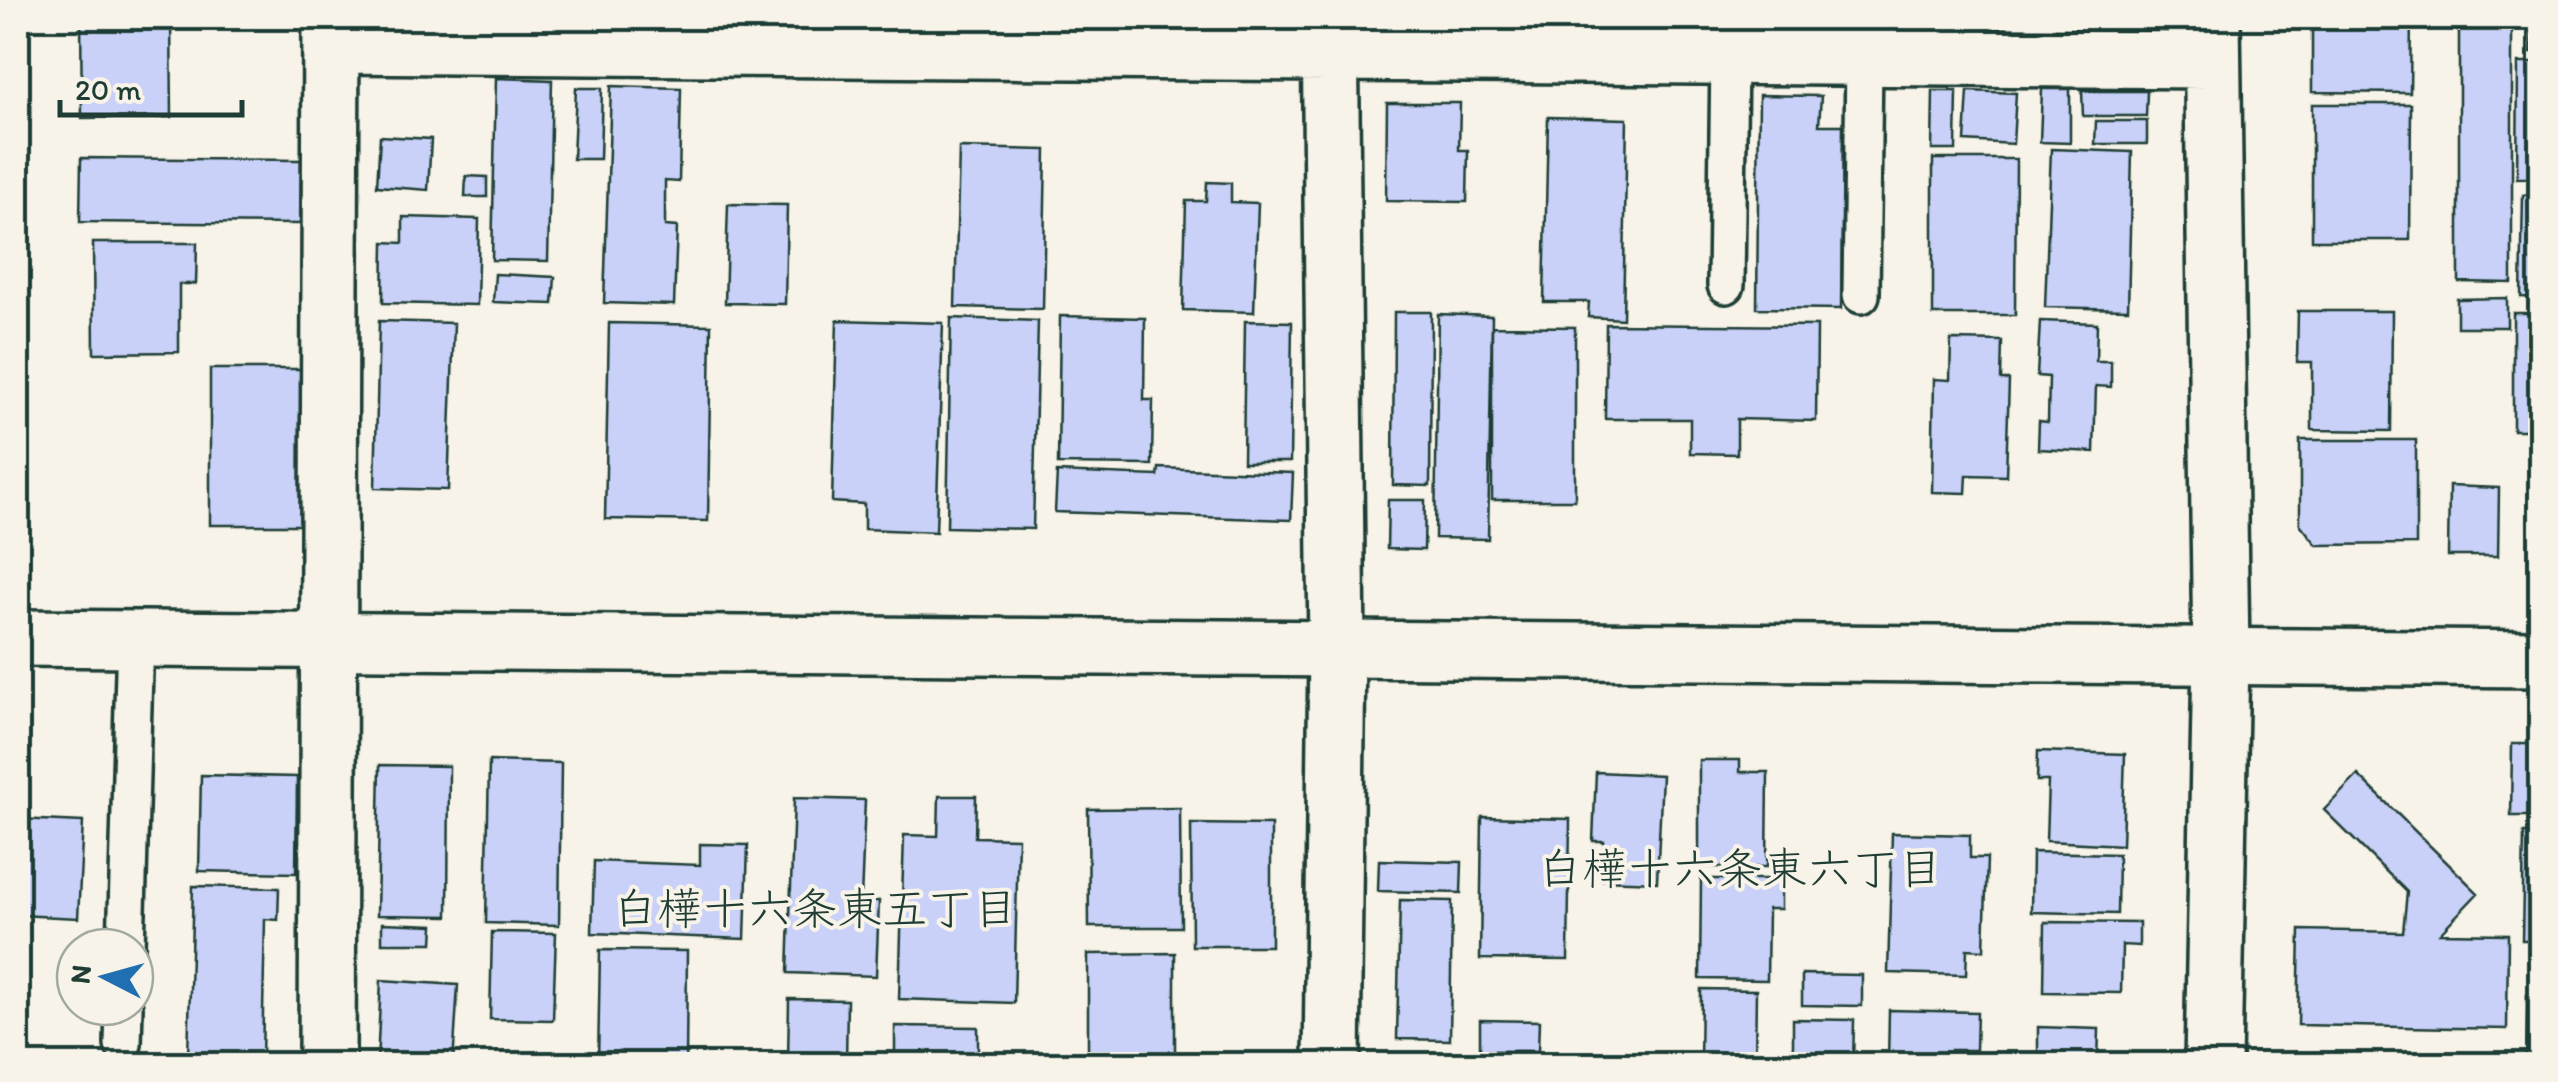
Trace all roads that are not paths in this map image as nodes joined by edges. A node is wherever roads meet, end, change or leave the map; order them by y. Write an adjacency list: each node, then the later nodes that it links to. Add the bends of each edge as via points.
1 (331, 31): 2 (street); 10 (street)
2 (1330, 36): 4 (street); 11 (street)
3 (2211, 39): 5 (street); 12 (street)
4 (1729, 57): 5 (street); 6 (lane)
5 (1864, 59): 7 (lane)
6 (1726, 284)
7 (1861, 295)
8 (135, 637): 9 (street); 10 (street); 14 (lane)
9 (18, 638)
10 (331, 641): 11 (street); 17 (street)
11 (1337, 650): 12 (street); 18 (street)
12 (2221, 657): 13 (street); 19 (street)
13 (2540, 658)
14 (127, 927)
15 (123, 1027): 16 (lane)
16 (123, 1044)
17 (327, 1064)
18 (1332, 1064)
19 (2214, 1064)

